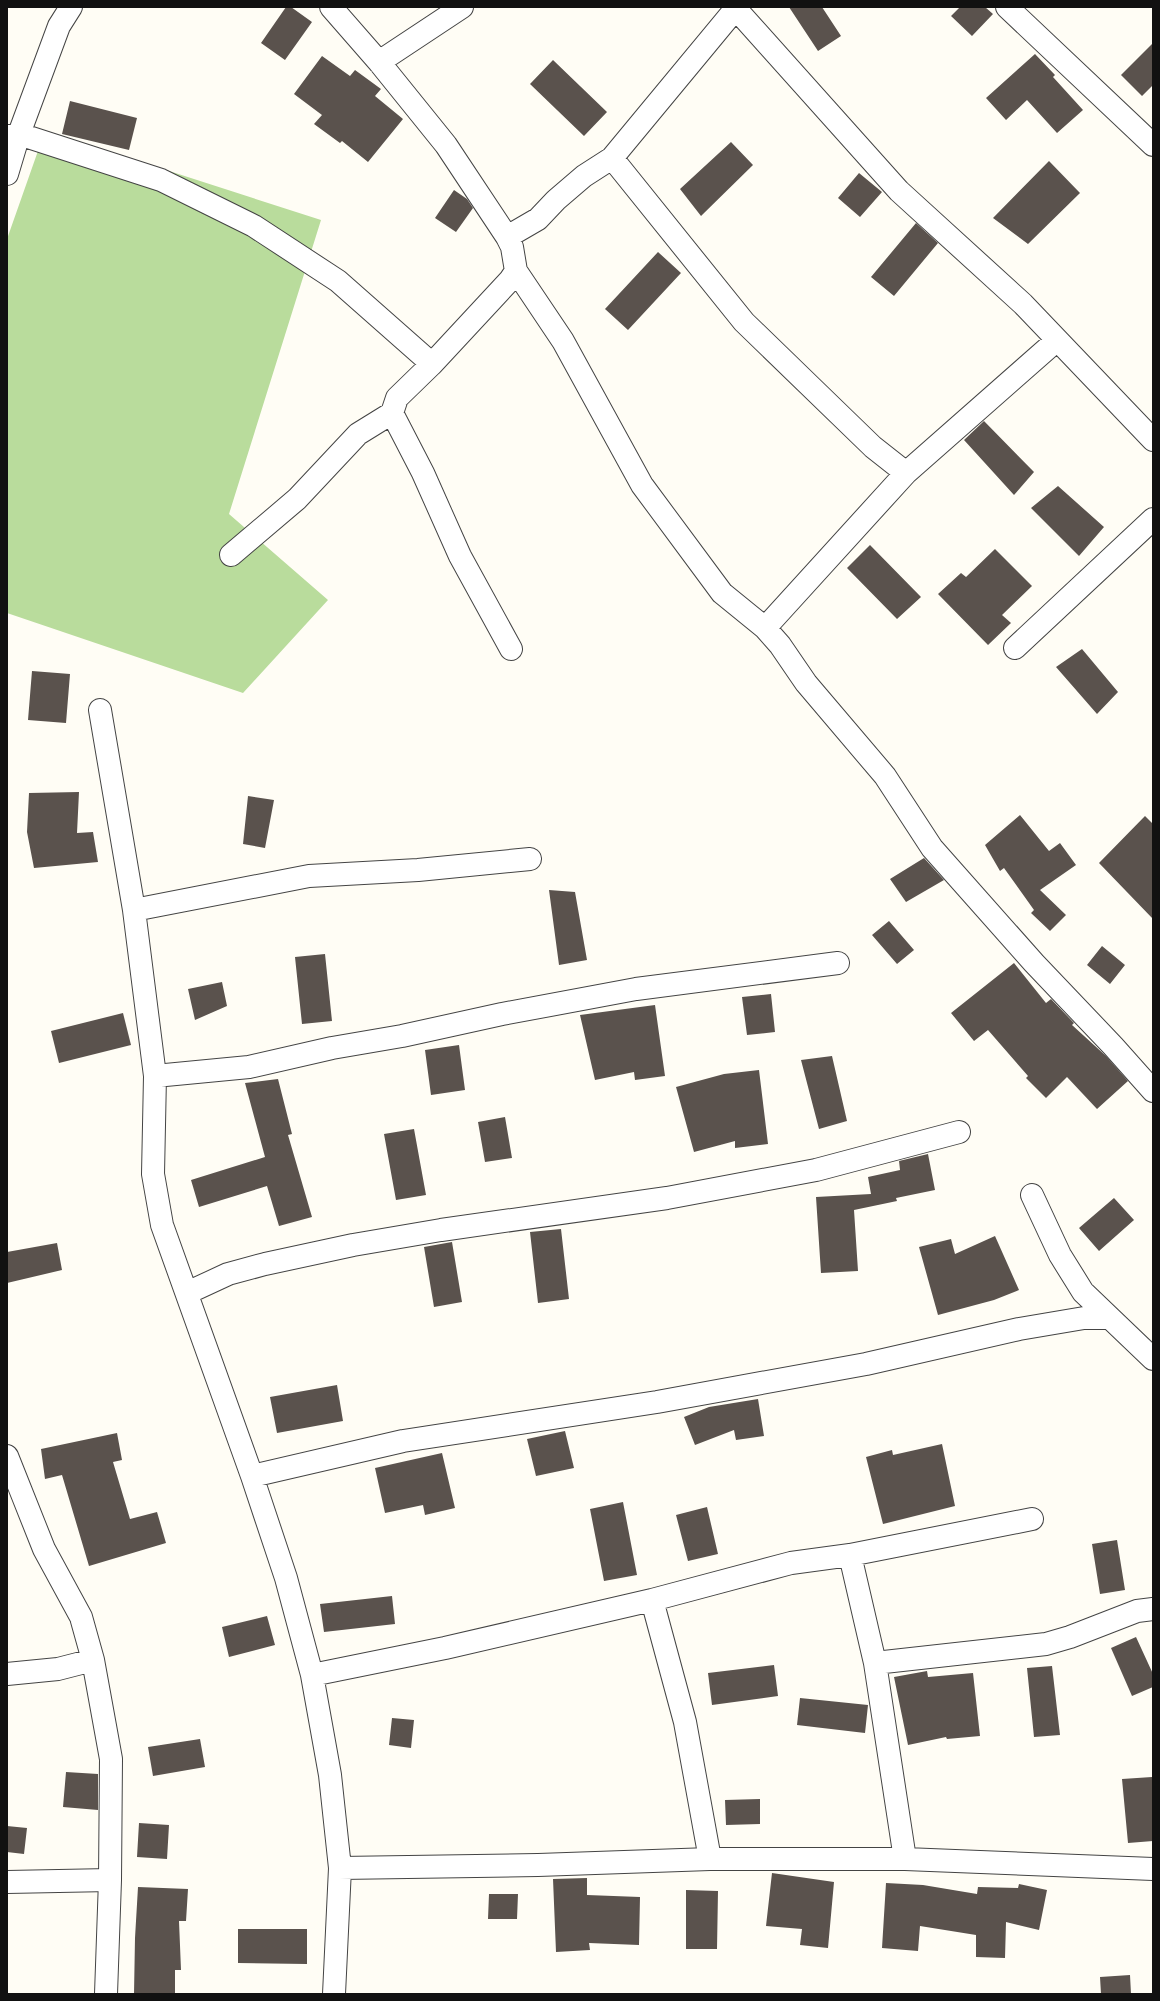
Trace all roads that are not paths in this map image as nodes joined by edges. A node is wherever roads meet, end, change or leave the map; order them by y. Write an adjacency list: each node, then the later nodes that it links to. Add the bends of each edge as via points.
1 (71, 7): 7 (street, via 59,26)
2 (331, 7): 6 (street)
3 (462, 7): 6 (street)
4 (1007, 7): 8 (street)
5 (737, 8): 9 (street); 13 (street, via 899,190 1023,304)
6 (379, 62): 11 (street, via 446,145)
7 (13, 135): 10 (street); 14 (street, via 162,180 254,226 338,281)
8 (1153, 145)
9 (612, 158): 11 (street, via 584,176 538,219); 17 (street, via 744,322 873,447)
10 (7, 174)
11 (507, 237): 12 (street, via 512,247)
12 (516, 271): 14 (street); 20 (street, via 563,341 642,485 722,593)
13 (1058, 340): 16 (street); 17 (street)
14 (432, 364): 15 (street, via 397,398)
15 (392, 413): 19 (street, via 358,434 297,499); 22 (street, via 460,556)
16 (1153, 440)
17 (906, 473): 20 (street)
18 (1153, 519): 21 (street)
19 (231, 555)
20 (765, 628): 28 (street, via 806,683 885,776 932,848)
21 (1015, 648)
22 (510, 649)
23 (100, 710): 25 (street)
24 (530, 859): 25 (street, via 418,870 309,876)
25 (134, 910): 27 (street)
26 (838, 963): 27 (street, via 636,989 249,1066)
27 (155, 1076): 31 (street, via 153,1174 162,1225)
28 (1153, 1091)
29 (959, 1132): 31 (street, via 816,1170 667,1198 346,1246 228,1274)
30 (1032, 1195): 32 (street, via 1060,1255 1082,1292)
31 (187, 1294): 35 (street)
32 (1110, 1318): 33 (street); 35 (street, via 1084,1318 1019,1329 866,1364 657,1402 403,1441)
33 (1153, 1359)
34 (7, 1456): 40 (street, via 44,1549 81,1617)
35 (252, 1476): 43 (street, via 286,1578)
36 (1032, 1520): 37 (street)
37 (850, 1555): 38 (street, via 791,1563); 41 (street)
38 (652, 1600): 43 (street, via 445,1648); 44 (street, via 685,1722)
39 (1153, 1609): 41 (street, via 1137,1611 1046,1644)
40 (93, 1660): 42 (street, via 58,1669); 48 (street, via 111,1759)
41 (875, 1663): 45 (street)
42 (7, 1674)
43 (312, 1675): 46 (street, via 330,1775)
44 (710, 1859): 45 (street); 46 (street, via 538,1866)
45 (905, 1859): 47 (street)
46 (340, 1868): 51 (street)
47 (1153, 1869)
48 (110, 1880): 49 (street); 50 (street)
49 (7, 1882)
50 (106, 1994)
51 (334, 1994)

